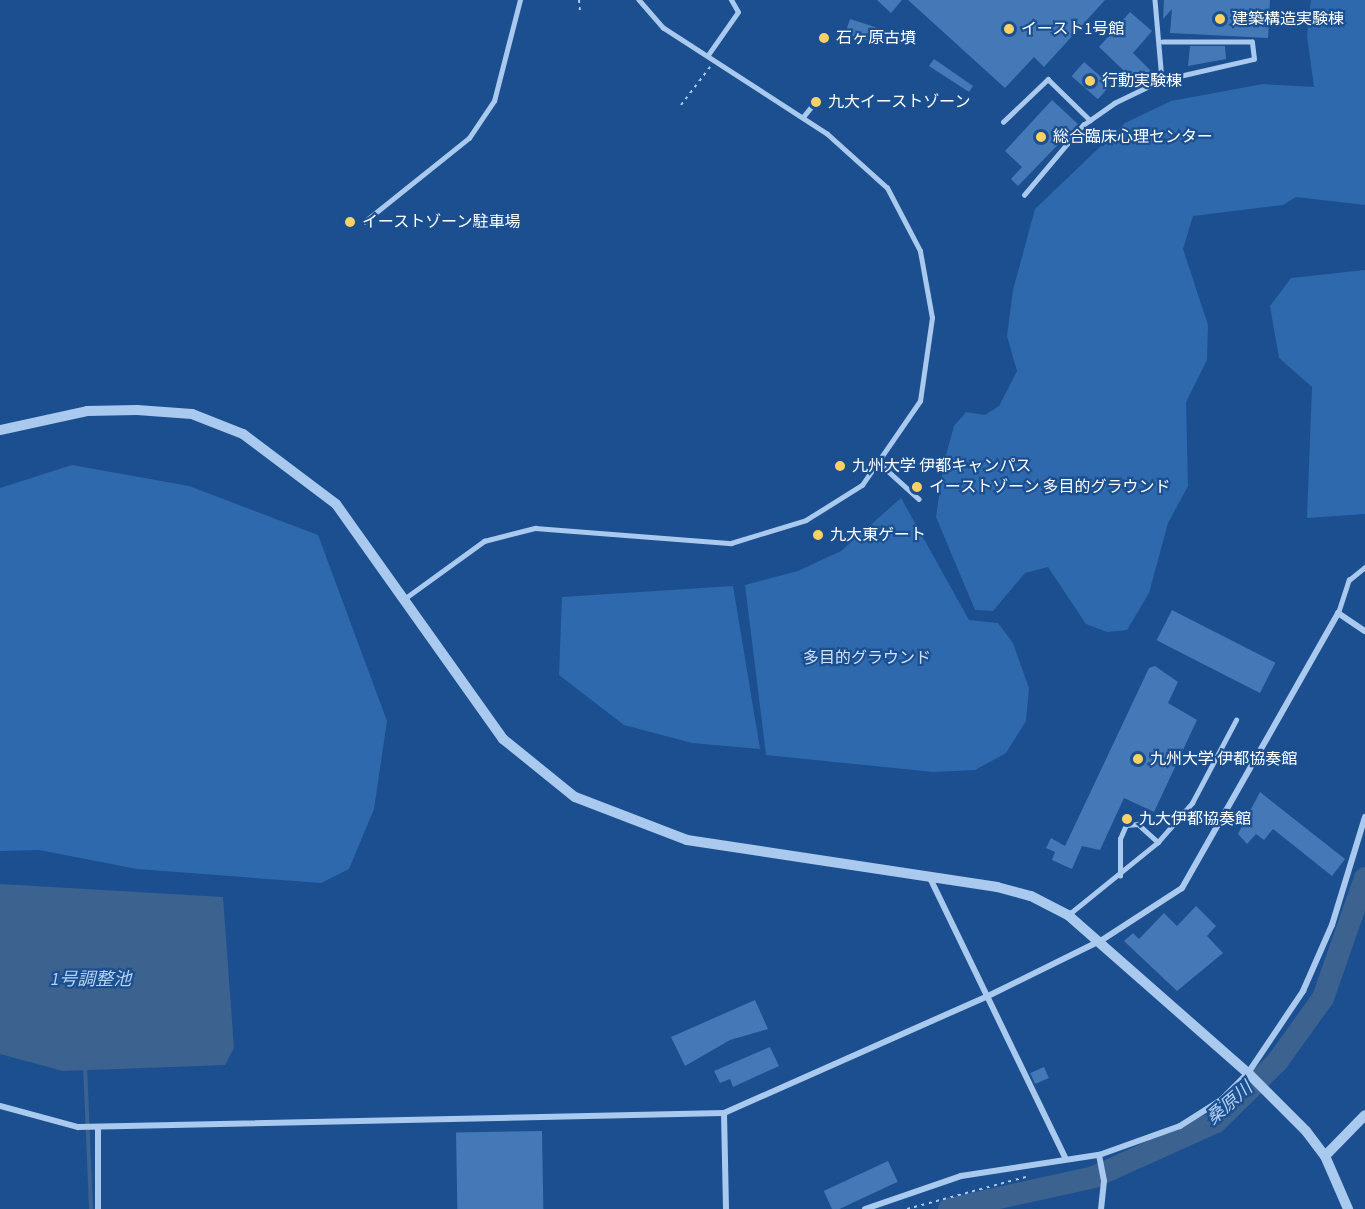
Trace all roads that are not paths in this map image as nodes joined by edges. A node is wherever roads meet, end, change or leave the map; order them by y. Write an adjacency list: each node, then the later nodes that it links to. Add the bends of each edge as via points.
1 (520, 0): 13 (lane, via 494,101 469,138)
2 (639, 0): 6 (lane, via 663,28)
3 (731, 0): 6 (lane, via 738,12)
4 (1155, 0): 5 (lane)
5 (1163, 42): 7 (lane); 7 (lane, via 1252,42 1254,59)
6 (708, 55): 9 (lane)
7 (1162, 80): 10 (lane)
8 (811, 107): 9 (lane)
9 (803, 117): 15 (lane, via 887,188 920,251 932,318 920,400)
10 (1090, 120): 11 (lane, via 1048,79); 12 (lane)
11 (1003, 122)
12 (1024, 195)
13 (364, 222)
14 (0, 430): 18 (street, via 87,411 137,410 192,414 243,434 336,504)
15 (878, 462): 16 (lane); 18 (lane, via 862,485 806,520 731,543 535,528 484,541)
16 (919, 499)
17 (1365, 567): 19 (lane, via 1349,580)
18 (404, 598): 25 (street, via 503,739 600,812 687,840)
19 (1338, 613): 20 (street); 27 (street, via 1190,878)
20 (1365, 631)
21 (1236, 720): 23 (lane, via 1192,802)
22 (1365, 817): 29 (street, via 1319,960)
23 (1158, 842): 24 (lane); 24 (lane, via 1138,824 1126,825 1120,839)
24 (1120, 876): 26 (lane)
25 (930, 878): 26 (street, via 1031,896); 28 (street)
26 (1068, 915): 27 (street)
27 (1102, 940): 28 (street); 29 (street)
28 (986, 998): 31 (street); 36 (street)
29 (1248, 1073): 34 (street, via 1221,1100 1180,1126); 35 (street)
30 (0, 1106): 33 (street, via 78,1127)
31 (724, 1113): 33 (street); 38 (street)
32 (1365, 1115): 35 (street)
33 (98, 1127): 37 (street)
34 (1099, 1155): 36 (street); 40 (street, via 1104,1181)
35 (1325, 1156): 41 (street)
36 (1065, 1157): 39 (street, via 920,1187)
37 (98, 1209)
38 (726, 1209)
39 (865, 1209)
40 (1101, 1209)
41 (1348, 1209)

